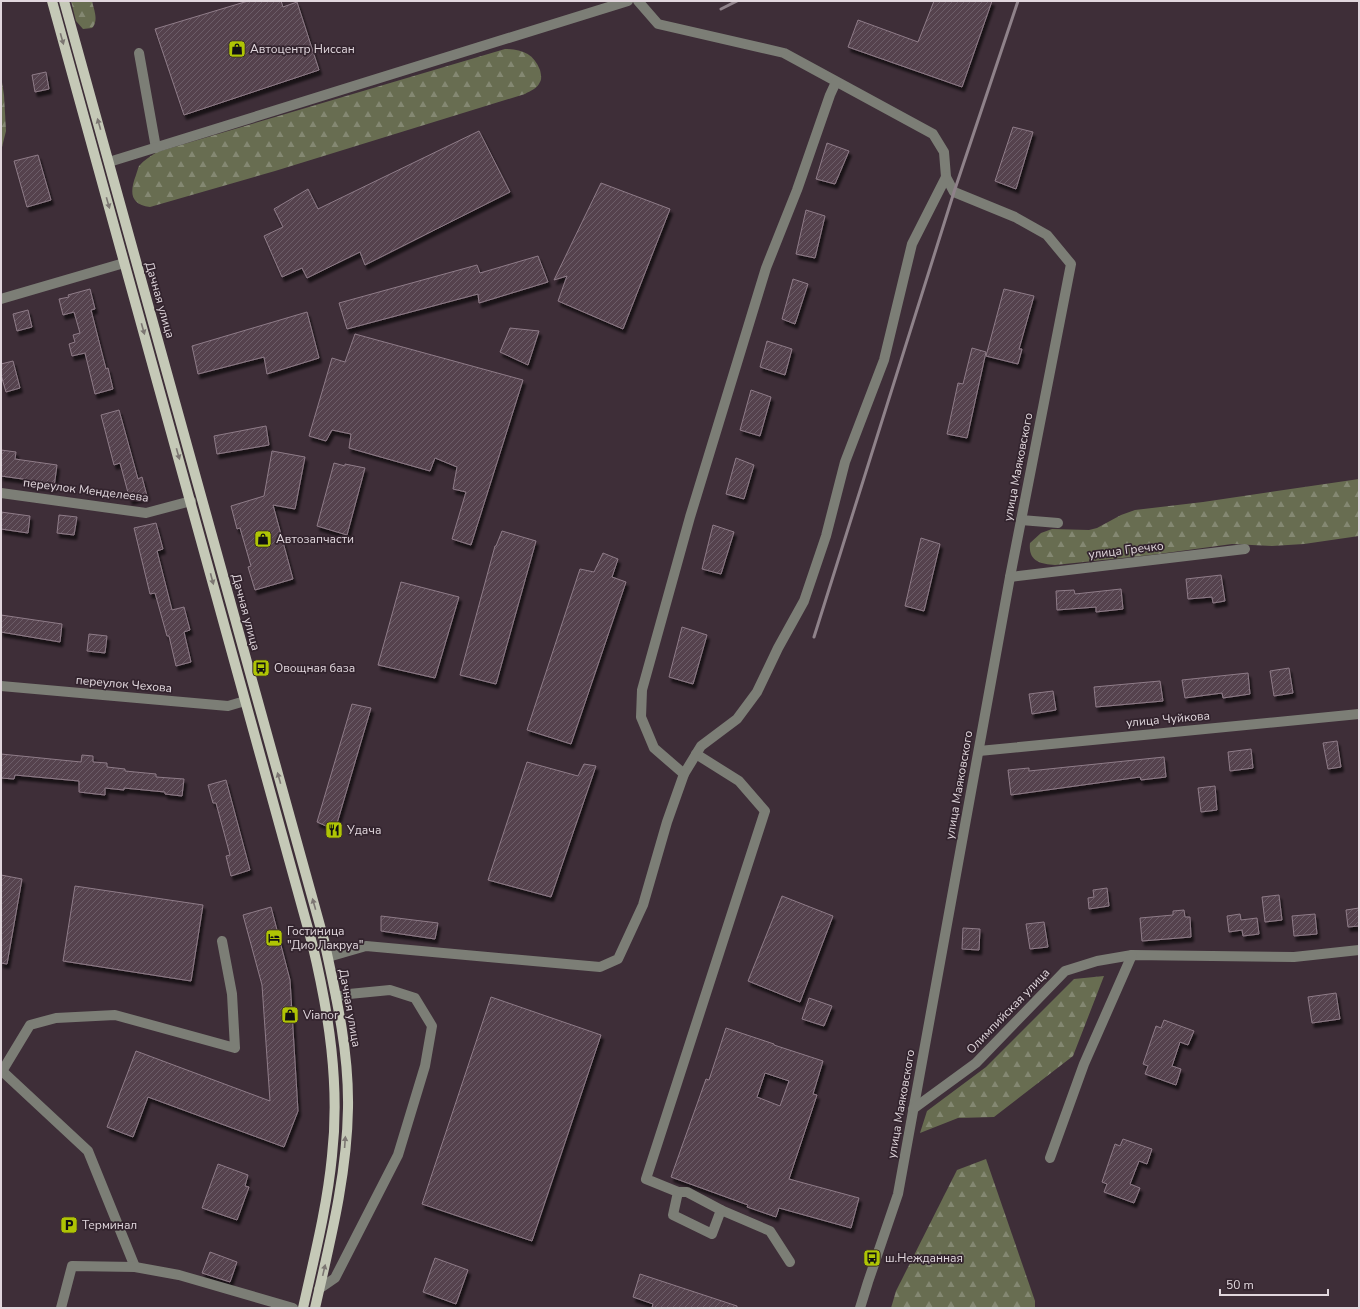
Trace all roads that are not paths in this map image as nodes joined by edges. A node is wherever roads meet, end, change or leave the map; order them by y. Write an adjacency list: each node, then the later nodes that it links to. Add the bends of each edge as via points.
1 (52, 1): 9 (main road, Дачная улица, one-way to 9)
2 (64, 1): 8 (main road, Дачная улица, one-way to 2)
3 (628, 1): 7 (street)
4 (638, 1): 6 (street, via 658,24 784,53)
5 (139, 53): 7 (street)
6 (836, 82): 10 (street, via 933,134 944,152); 26 (street, via 766,268 690,517 642,690 641,717 654,748)
7 (156, 148): 8 (street)
8 (109, 162): 9 (main road); 14 (main road, Дачная улица)
9 (97, 166): 11 (main road, Дачная улица, one-way to 11)
10 (946, 177): 16 (street, улица Маяковского, via 954,192 1015,217 1047,235 1071,264); 25 (street, via 912,244 884,360 845,462 826,536 804,601 757,692 736,719 701,746)
11 (124, 263): 12 (street); 15 (main road, Дачная улица, one-way to 15)
12 (1, 299)
13 (1, 493): 15 (street, переулок Менделеева, via 146,513)
14 (202, 498): 15 (main road); 21 (main road, Дачная улица)
15 (191, 501): 22 (main road, Дачная улица, one-way to 22)
16 (1021, 520): 17 (street); 19 (street, улица Маяковского)
17 (1058, 523)
18 (1245, 549): 19 (street, улица Гречко)
19 (1010, 577): 24 (street, улица Маяковского)
20 (1, 686): 22 (street, переулок Чехова, via 228,706)
21 (256, 698): 22 (main road); 30 (main road, Дачная улица, one-way to 21)
22 (245, 701): 31 (main road, Дачная улица)
23 (1359, 714): 24 (street, улица Чуйкова)
24 (979, 751): 34 (street, улица Маяковского)
25 (696, 754): 26 (street); 36 (street, via 739,781 765,811 646,1179)
26 (684, 774): 30 (street, via 643,905 618,959 600,967 366,946)
27 (222, 940): 33 (street, via 232,994 235,1048 115,1015 56,1018 30,1025)
28 (1359, 950): 29 (street, Олимпийская улица, via 1294,957)
29 (1132, 955): 34 (street, Олимпийская улица, via 1097,961 1065,971 976,1063); 35 (street, via 1084,1064)
30 (328, 957): 31 (main road); 32 (main road, Дачная улица)
31 (316, 960): 43 (main road, Дачная улица, via 329,1027 335,1105 332,1156 323,1217)
32 (336, 997): 40 (main road, Дачная улица, one-way to 32, via 334,1227 348,1108 346,1062); 40 (street, via 390,990 415,998 432,1026 425,1066 398,1155 335,1278)
33 (1, 1072): 39 (street, via 88,1151)
34 (913, 1109): 45 (street, улица Маяковского, via 898,1194)
35 (1050, 1158)
36 (678, 1192): 37 (street, via 687,1192); 37 (street, via 673,1215 712,1234)
37 (721, 1210): 38 (street, via 770,1231)
38 (790, 1262)
39 (135, 1266): 41 (street, via 72,1266); 42 (street, via 179,1275)
40 (319, 1289): 44 (main road, Дачная улица)
41 (61, 1308)
42 (293, 1308)
43 (303, 1308)
44 (315, 1308)
45 (860, 1308)

